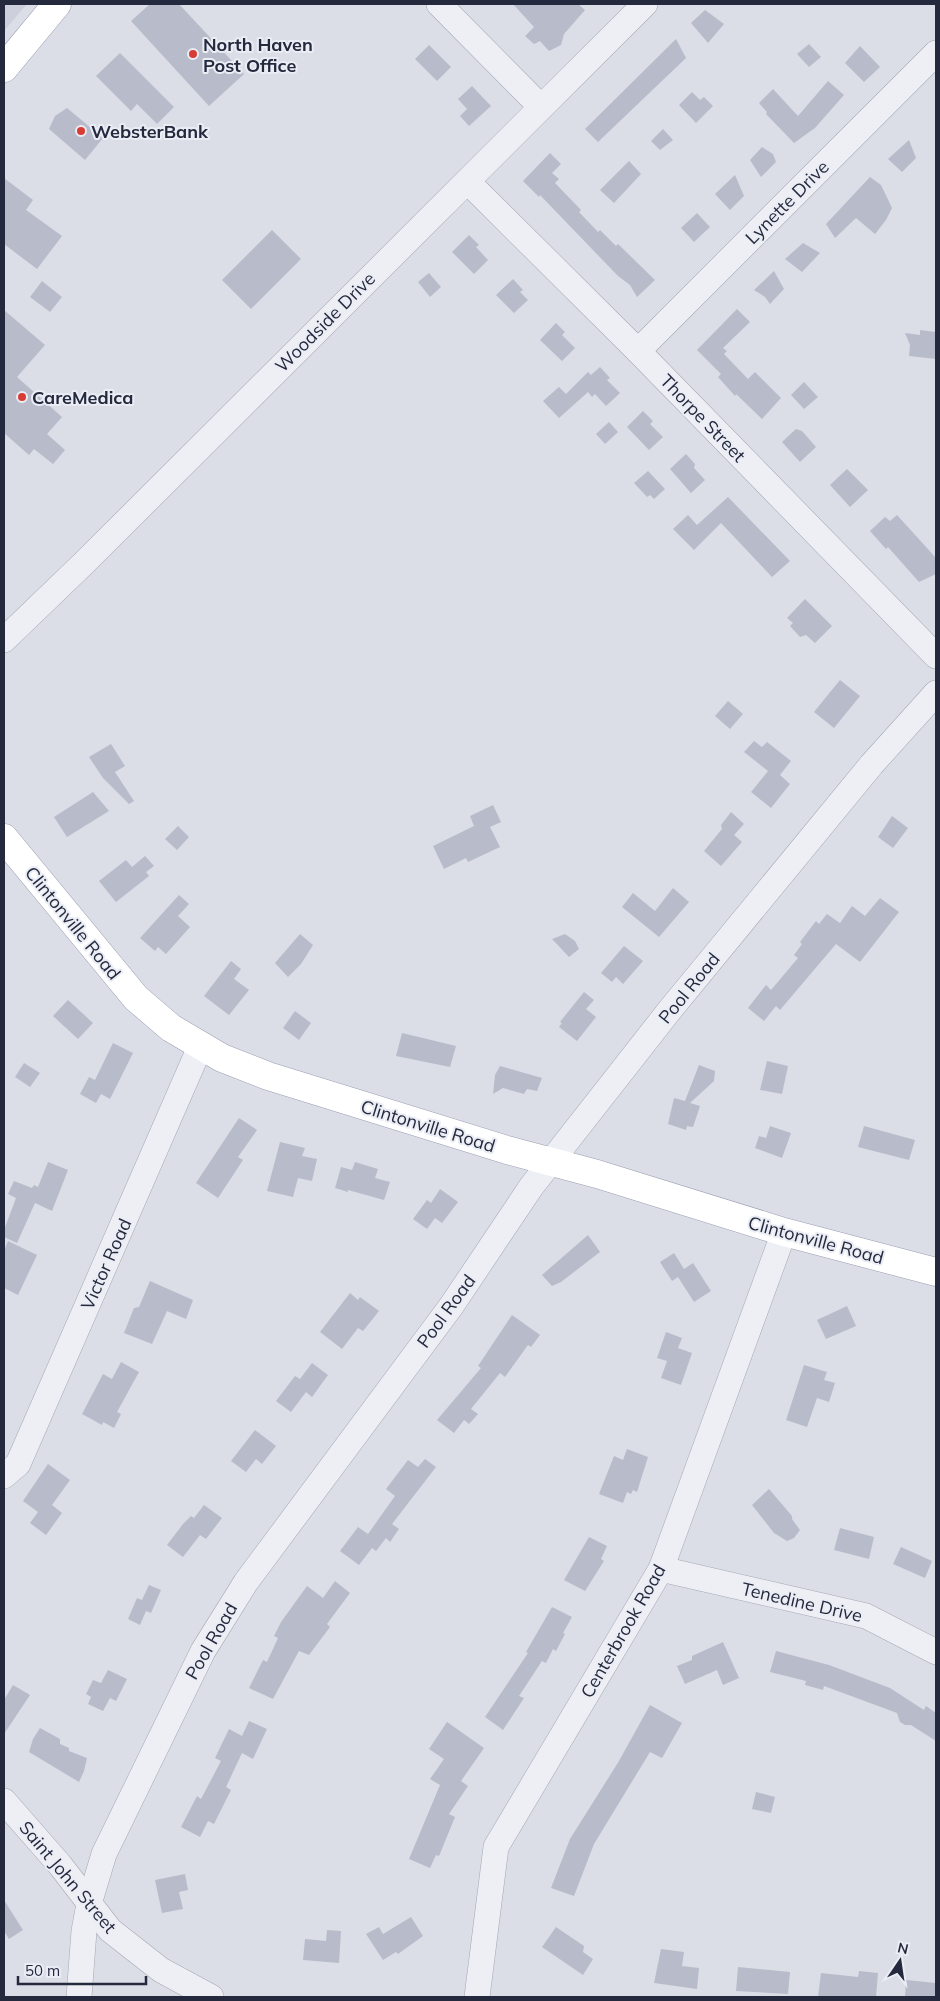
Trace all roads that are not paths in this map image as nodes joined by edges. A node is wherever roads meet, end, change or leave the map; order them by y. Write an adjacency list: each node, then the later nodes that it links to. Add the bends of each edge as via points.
1 (57, 4): 5 (main road)
2 (439, 4): 6 (street)
3 (645, 4): 6 (street, Woodside Drive)
4 (936, 53): 8 (street, Lynette Drive)
5 (4, 68)
6 (540, 106): 7 (street, Woodside Drive)
7 (468, 182): 8 (street, Thorpe Street); 9 (street, Woodside Drive)
8 (638, 351): 10 (street, Thorpe Street)
9 (4, 640)
10 (936, 656)
11 (936, 693): 14 (street, Pool Road, via 872,764 669,1011)
12 (4, 838): 13 (main road, Clintonville Road, via 136,998 160,1020)
13 (200, 1046): 14 (main road, Clintonville Road, via 268,1076); 17 (street, Victor Road, via 18,1464)
14 (552, 1162): 15 (main road, Clintonville Road); 21 (street, Pool Road, via 452,1305 226,1612 114,1832)
15 (784, 1232): 16 (main road, Clintonville Road); 18 (street, Centerbrook Road)
16 (936, 1272)
17 (4, 1476)
18 (661, 1569): 19 (street, Tenedine Drive, via 866,1616); 24 (street, Centerbrook Road, via 496,1847)
19 (936, 1652)
20 (4, 1801): 21 (street, Saint John Street)
21 (89, 1904): 22 (street, Pool Road); 23 (street, Saint John Street, via 110,1930 147,1961)
22 (79, 1997)
23 (211, 1997)
24 (477, 1997)

